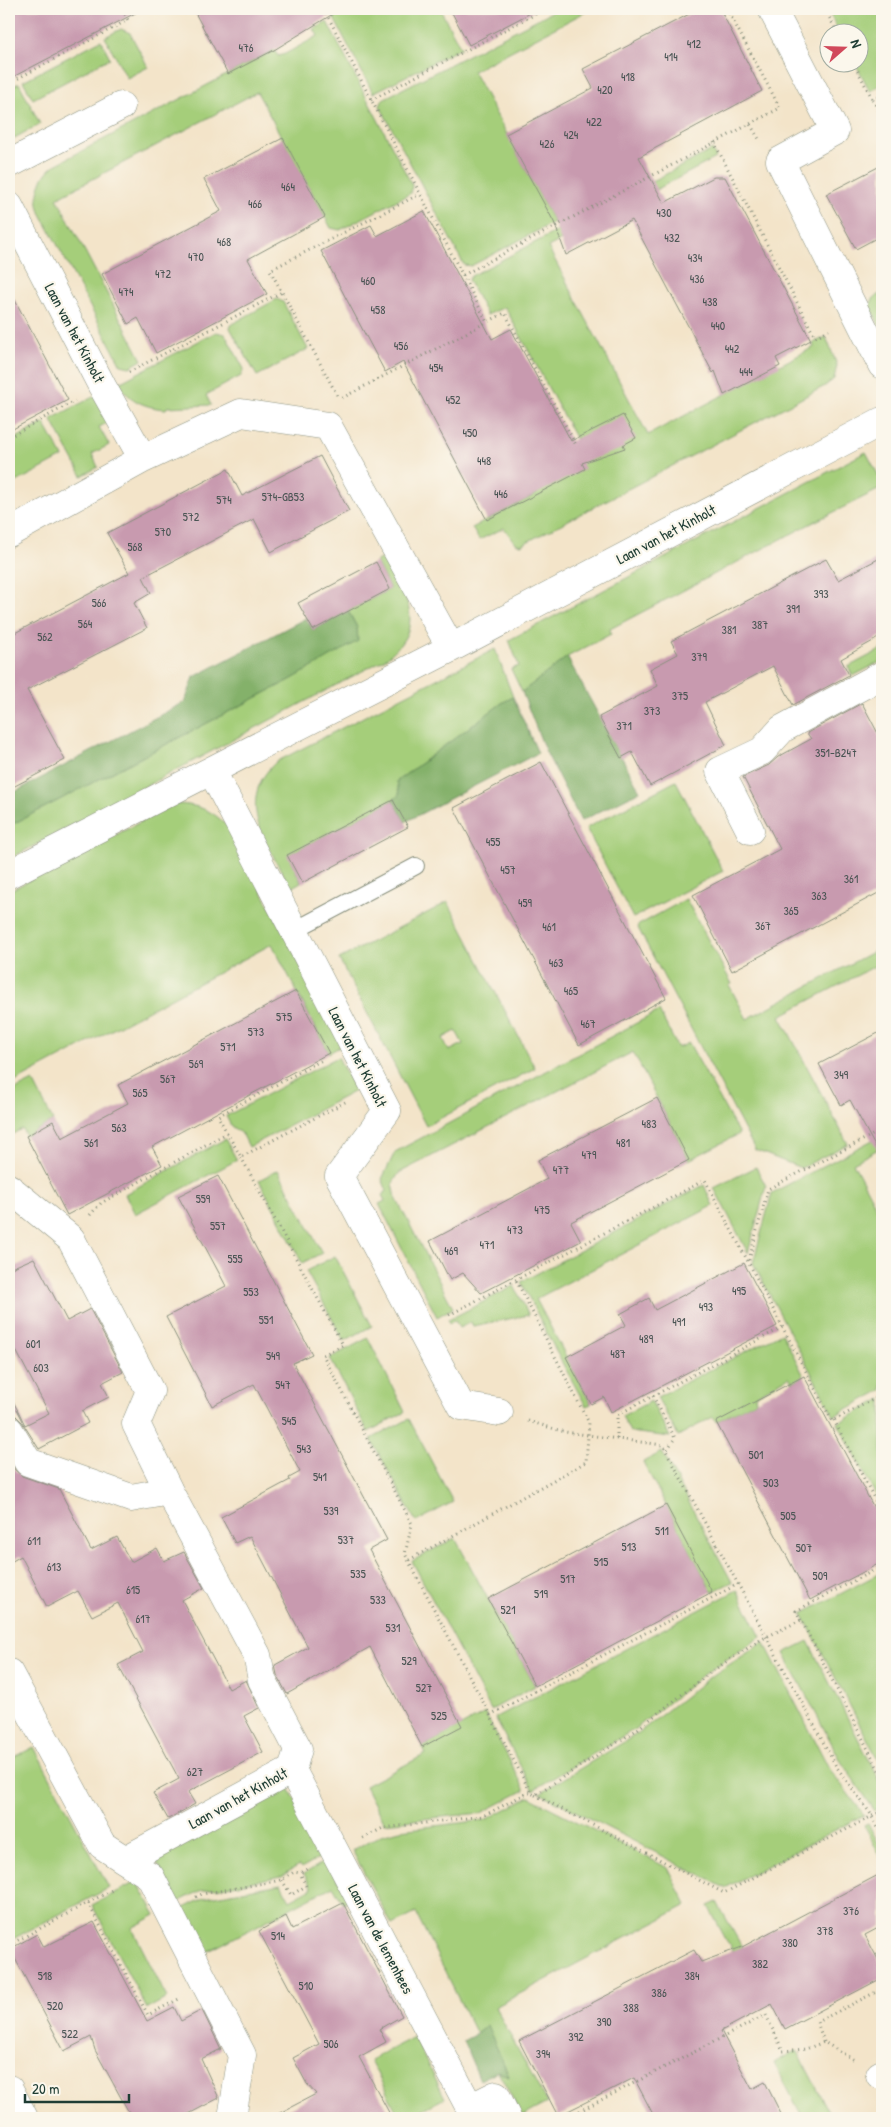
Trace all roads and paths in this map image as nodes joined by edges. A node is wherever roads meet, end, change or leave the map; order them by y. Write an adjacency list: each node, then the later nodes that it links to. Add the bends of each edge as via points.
1 (122, 9): 9 (path, via 128,20)
2 (324, 9): 11 (path)
3 (545, 9): 11 (path)
4 (727, 9): 15 (path, via 780,108)
5 (772, 9): 17 (street, via 835,131)
6 (825, 9): 7 (path)
7 (832, 22)
8 (858, 72): 12 (path)
9 (9, 83)
10 (882, 95): 12 (path)
11 (371, 100): 19 (path)
12 (873, 100): 14 (path)
13 (121, 106): 18 (street)
14 (882, 117)
15 (750, 124): 16 (path); 17 (path, via 770,158)
16 (714, 142): 21 (path); 23 (path, via 816,337)
17 (780, 161): 23 (street)
18 (9, 164)
19 (420, 194): 21 (path); 22 (path, via 270,270)
20 (9, 206): 26 (street, Laan van het Kinholt)
21 (463, 275): 24 (path)
22 (282, 292): 24 (path, via 339,400); 26 (path)
23 (858, 316): 25 (street)
24 (487, 322): 29 (path, via 505,313)
25 (882, 365)
26 (102, 386): 28 (path); 30 (street, Laan van het Kinholt)
27 (882, 421): 32 (street, Laan van het Kinholt)
28 (9, 437)
29 (576, 445)
30 (143, 459): 31 (street); 32 (street, via 241,413 328,426)
31 (9, 533)
32 (451, 648): 34 (street, Laan van het Kinholt)
33 (882, 675): 35 (street, via 782,729 762,750 720,772)
34 (212, 771): 37 (street, Laan van het Kinholt); 38 (street, Laan van het Kinholt)
35 (750, 830)
36 (416, 866): 38 (lane)
37 (9, 874)
38 (294, 931): 39 (street, Laan van het Kinholt)
39 (352, 1044): 40 (street, Laan van het Kinholt); 42 (path, via 218,1116)
40 (374, 1086): 43 (path); 49 (street, Laan van het Kinholt, via 387,1111 339,1176)
41 (882, 1130): 46 (path, via 768,1189)
42 (227, 1133): 43 (path); 45 (path, via 101,1203)
43 (241, 1157): 60 (path, via 343,1345 323,1355 412,1524 405,1554)
44 (9, 1188): 45 (street, Laan van het Kinholt)
45 (71, 1238): 58 (street, Laan van het Kinholt, via 150,1392 136,1424)
46 (748, 1261): 47 (path, via 705,1180); 48 (path)
47 (516, 1280): 49 (path); 55 (path, via 590,1423)
48 (783, 1327): 51 (path); 53 (path)
49 (421, 1330): 52 (street, Laan van het Kinholt, via 461,1406)
50 (882, 1394): 53 (path)
51 (653, 1396): 56 (path, via 617,1415); 57 (path, via 675,1438)
52 (499, 1412): 55 (path, via 565,1432)
53 (834, 1420): 59 (path)
54 (9, 1430): 58 (street, via 28,1462 130,1498)
55 (588, 1435): 56 (path); 60 (path, via 586,1462)
56 (617, 1439): 57 (path, via 663,1445)
57 (666, 1451): 62 (path)
58 (169, 1491): 68 (street, Laan van het Kinholt, via 257,1655 262,1680 298,1749)
59 (882, 1514)
60 (408, 1560): 67 (path)
61 (882, 1566): 63 (path, via 796,1611)
62 (738, 1584): 64 (path); 67 (path)
63 (801, 1620): 64 (path); 69 (path)
64 (766, 1637): 70 (path, via 715,1669 635,1731); 72 (path, via 836,1766)
65 (9, 1673): 66 (street)
66 (18, 1713): 75 (street, via 102,1845)
67 (490, 1715): 70 (path)
68 (292, 1770): 74 (street, Laan van de Iemenhees); 75 (street, Laan van het Kinholt)
69 (882, 1776)
70 (533, 1794): 72 (path, via 724,1893); 74 (path, via 526,1793 483,1816 383,1828)
71 (882, 1812): 72 (path)
72 (872, 1817): 73 (path)
73 (882, 1836)
74 (335, 1852): 76 (path); 86 (street, Laan van de Iemenhees)
75 (123, 1859): 78 (path, via 111,1891); 79 (street, via 150,1876)
76 (300, 1873): 77 (path, via 294,1872); 77 (path, via 306,1886 291,1895)
77 (282, 1880): 79 (path, via 202,1894)
78 (88, 1904): 80 (path); 81 (path, via 148,2015)
79 (168, 1912): 81 (street)
80 (9, 1945)
81 (206, 1985): 88 (street, via 242,2055)
82 (882, 1989): 83 (path, via 817,2022)
83 (824, 2042): 84 (path); 90 (path, via 806,2050 784,2051 766,2015)
84 (881, 2074)
85 (9, 2089): 87 (street)
86 (460, 2113): 89 (street, Laan van de Iemenhees, via 496,2095)
87 (24, 2118)
88 (232, 2118)
89 (507, 2118)
90 (566, 2118)

